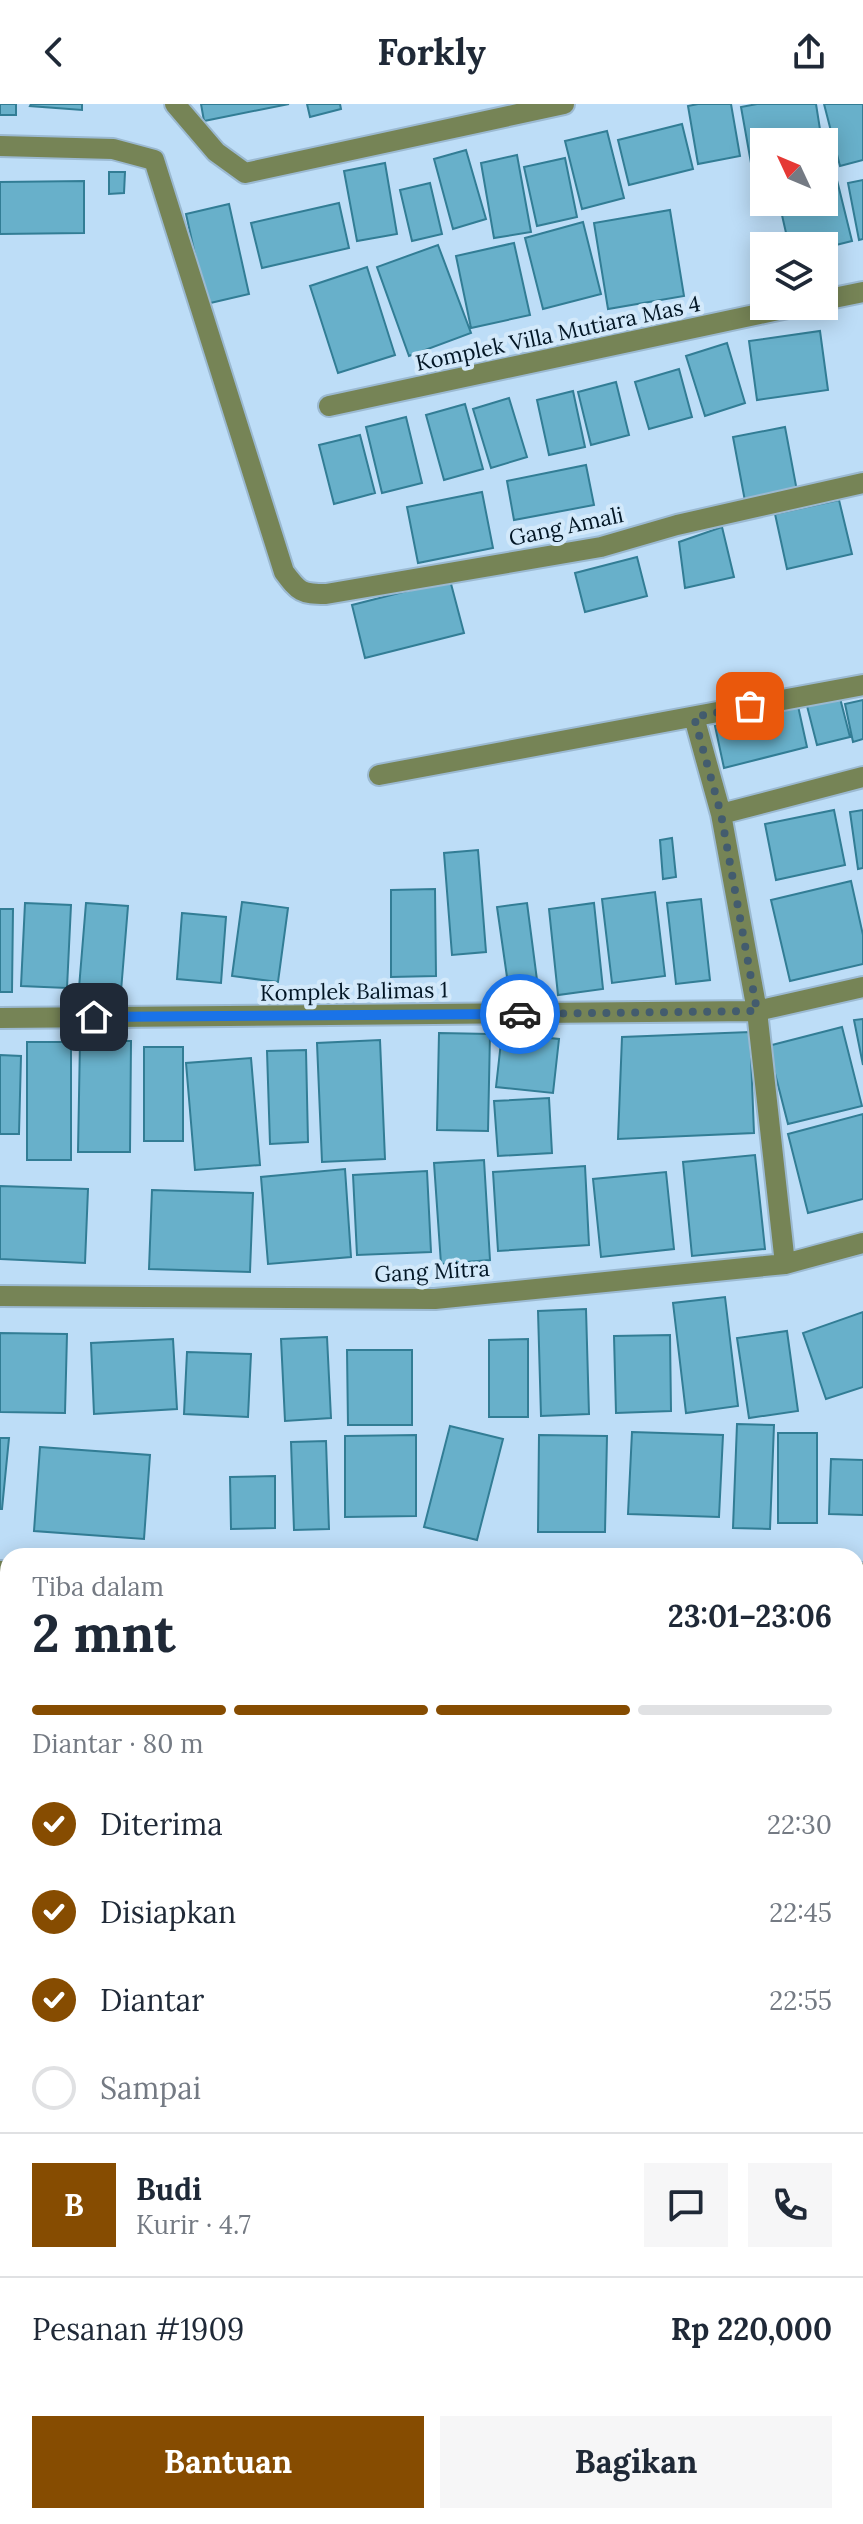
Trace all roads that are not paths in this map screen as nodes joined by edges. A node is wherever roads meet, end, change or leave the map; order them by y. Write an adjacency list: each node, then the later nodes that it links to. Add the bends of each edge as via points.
1 (175, 104): 2 (street, via 216,152 245,173)
2 (564, 104)
3 (0, 146): 8 (street, Gang Amali, via 113,149 154,160 284,572 306,594 601,547)
4 (863, 292): 5 (street)
5 (838, 297)
6 (750, 316): 7 (street, Komplek Villa Mutiara Mas 4)
7 (329, 406)
8 (863, 483)
9 (863, 685): 10 (street)
10 (694, 717): 11 (street); 13 (street)
11 (379, 775)
12 (863, 777): 13 (street)
13 (721, 814): 15 (street)
14 (863, 987): 15 (street, Komplek Balimas 1)
15 (757, 1011): 16 (street, Komplek Balimas 1); 18 (street)
16 (0, 1018)
17 (863, 1243): 18 (street, Gang Mitra)
18 (785, 1264): 19 (street, Gang Mitra, via 435,1299)
19 (0, 1296)

